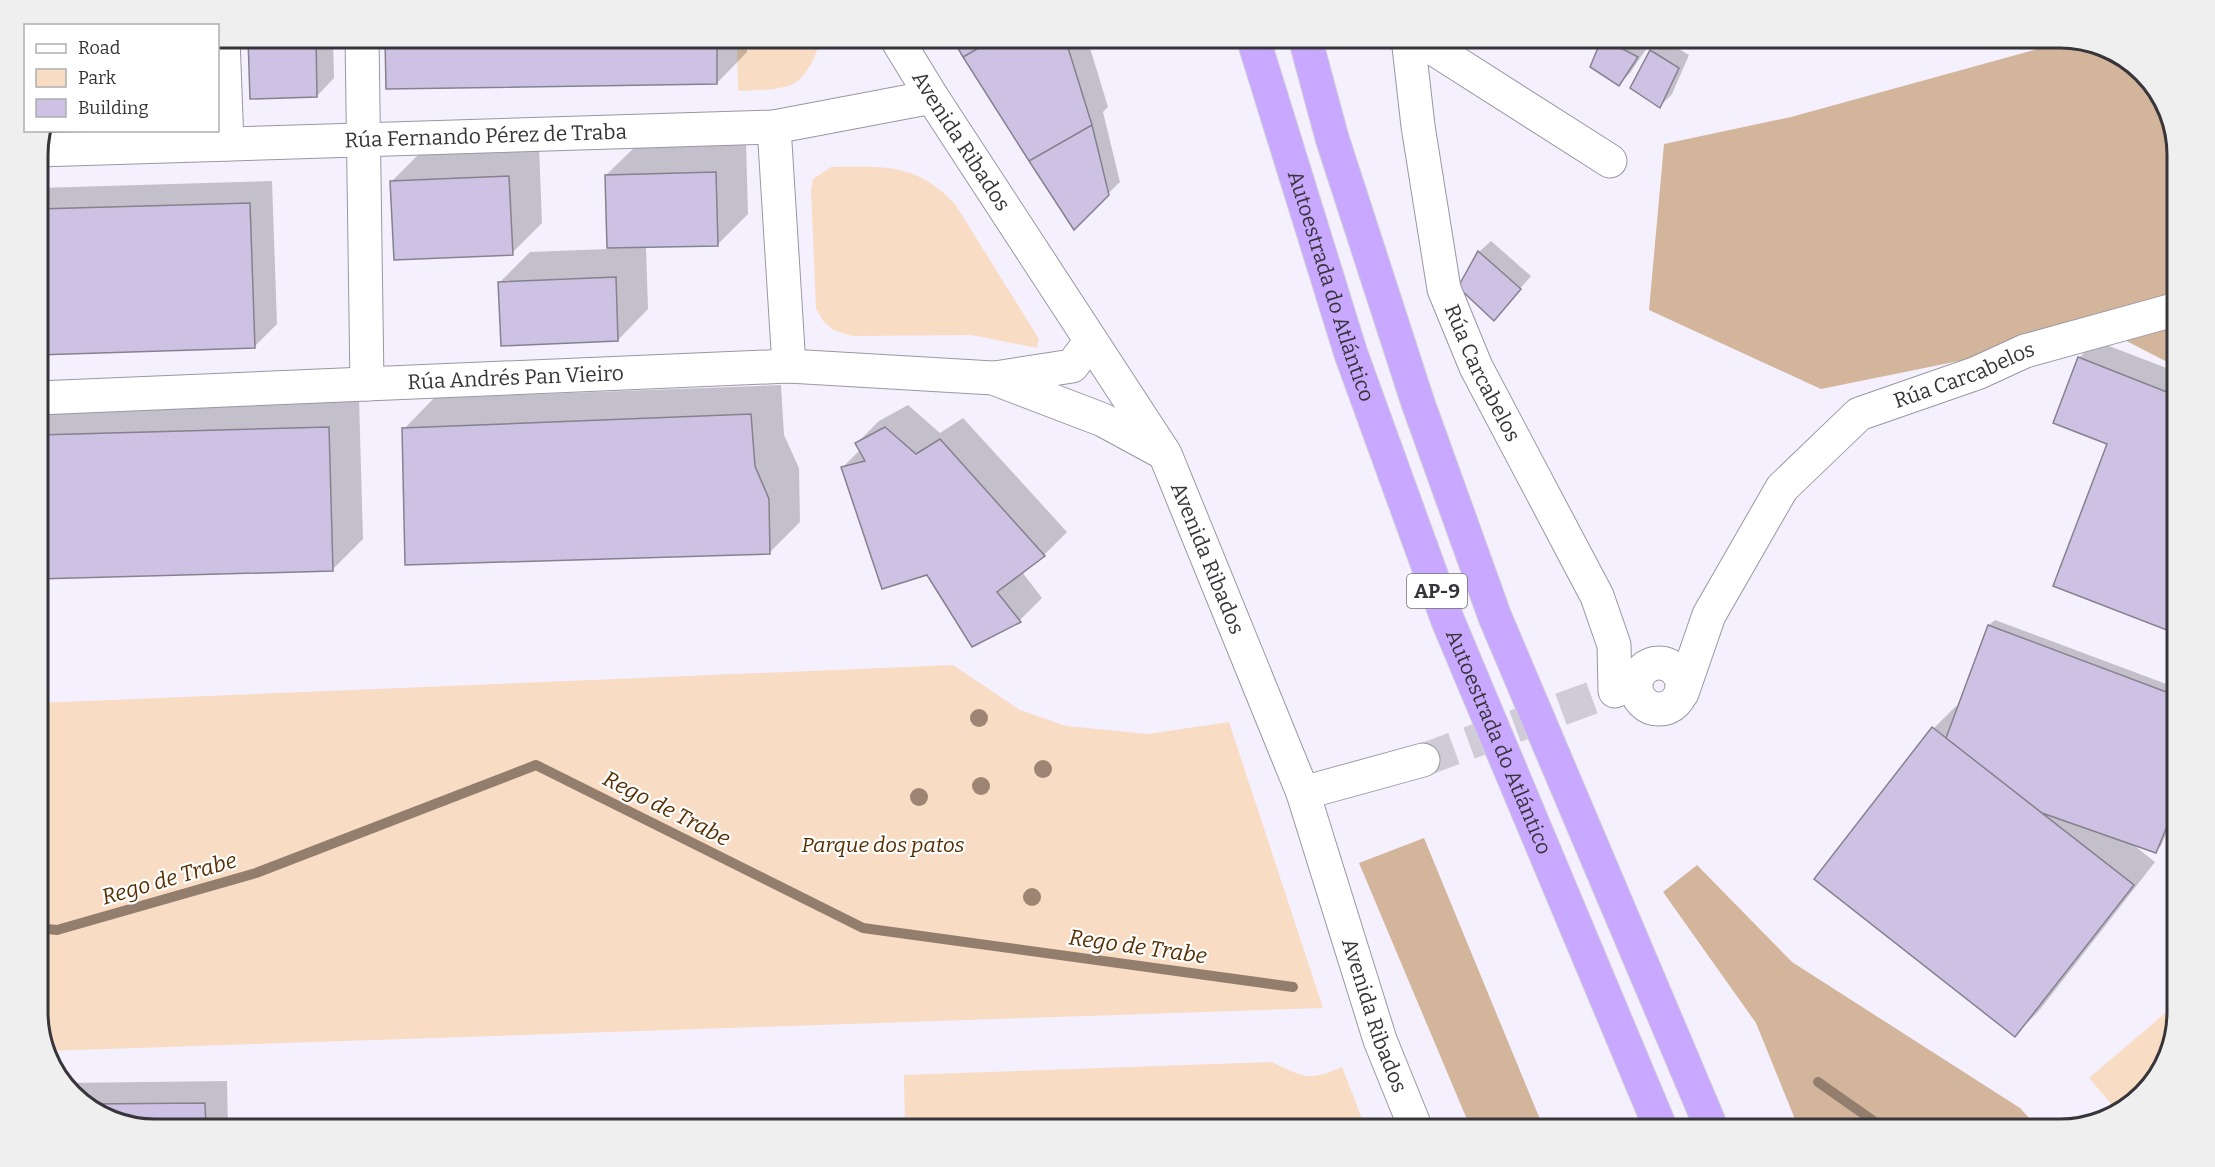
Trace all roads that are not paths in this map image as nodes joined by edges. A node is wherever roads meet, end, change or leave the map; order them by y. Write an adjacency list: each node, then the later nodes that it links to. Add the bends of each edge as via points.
1 (223, 48): 11 (street)
2 (362, 48): 10 (street)
3 (902, 48): 8 (street, Avenida Ribados)
4 (1256, 48): 28 (highway, Autoestrada do Atlántico / AP-9, via 1351,354 1448,621)
5 (1308, 48): 29 (highway, AP-9, via 1332,138 1418,403 1495,617)
6 (1409, 48): 23 (street, Rúa Carcabelos, via 1444,289 1476,367 1597,596 1614,645)
7 (1433, 48): 13 (street)
8 (932, 98): 9 (street, Rúa Fernando Pérez de Traba); 15 (street, Avenida Ribados)
9 (774, 127): 10 (street, Rúa Fernando Pérez de Traba); 16 (street)
10 (365, 140): 11 (street, Rúa Fernando Pérez de Traba); 18 (street)
11 (227, 144): 12 (street, Rúa Fernando Pérez de Traba)
12 (48, 150)
13 (1610, 162)
14 (2167, 312): 21 (street, Rúa Carcabelos, via 2025,351 1938,388 1859,414 1782,488)
15 (1091, 341): 17 (street, Rúa Andrés Pan Vieiro, via 1072,366); 20 (street, Avenida Ribados)
16 (789, 366): 17 (street, Rúa Andrés Pan Vieiro); 18 (street, Rúa Andrés Pan Vieiro)
17 (993, 378): 20 (street, Rúa Andrés Pan Vieiro, via 1103,420)
18 (367, 384): 19 (street, Rúa Andrés Pan Vieiro)
19 (48, 398)
20 (1165, 454): 26 (street, Avenida Ribados)
21 (1709, 615): 22 (street, Rúa Carcabelos); 24 (street, Rúa Carcabelos)
22 (1657, 662): 23 (street, Rúa Carcabelos); 24 (street, via 1675,668 1683,684)
23 (1616, 692): 24 (street, via 1638,697 1652,708 1670,707)
24 (1682, 693)
25 (1424, 760): 26 (street)
26 (1303, 793): 27 (street, Avenida Ribados, via 1380,1040)
27 (1412, 1119)
28 (1656, 1119)
29 (1707, 1119)

